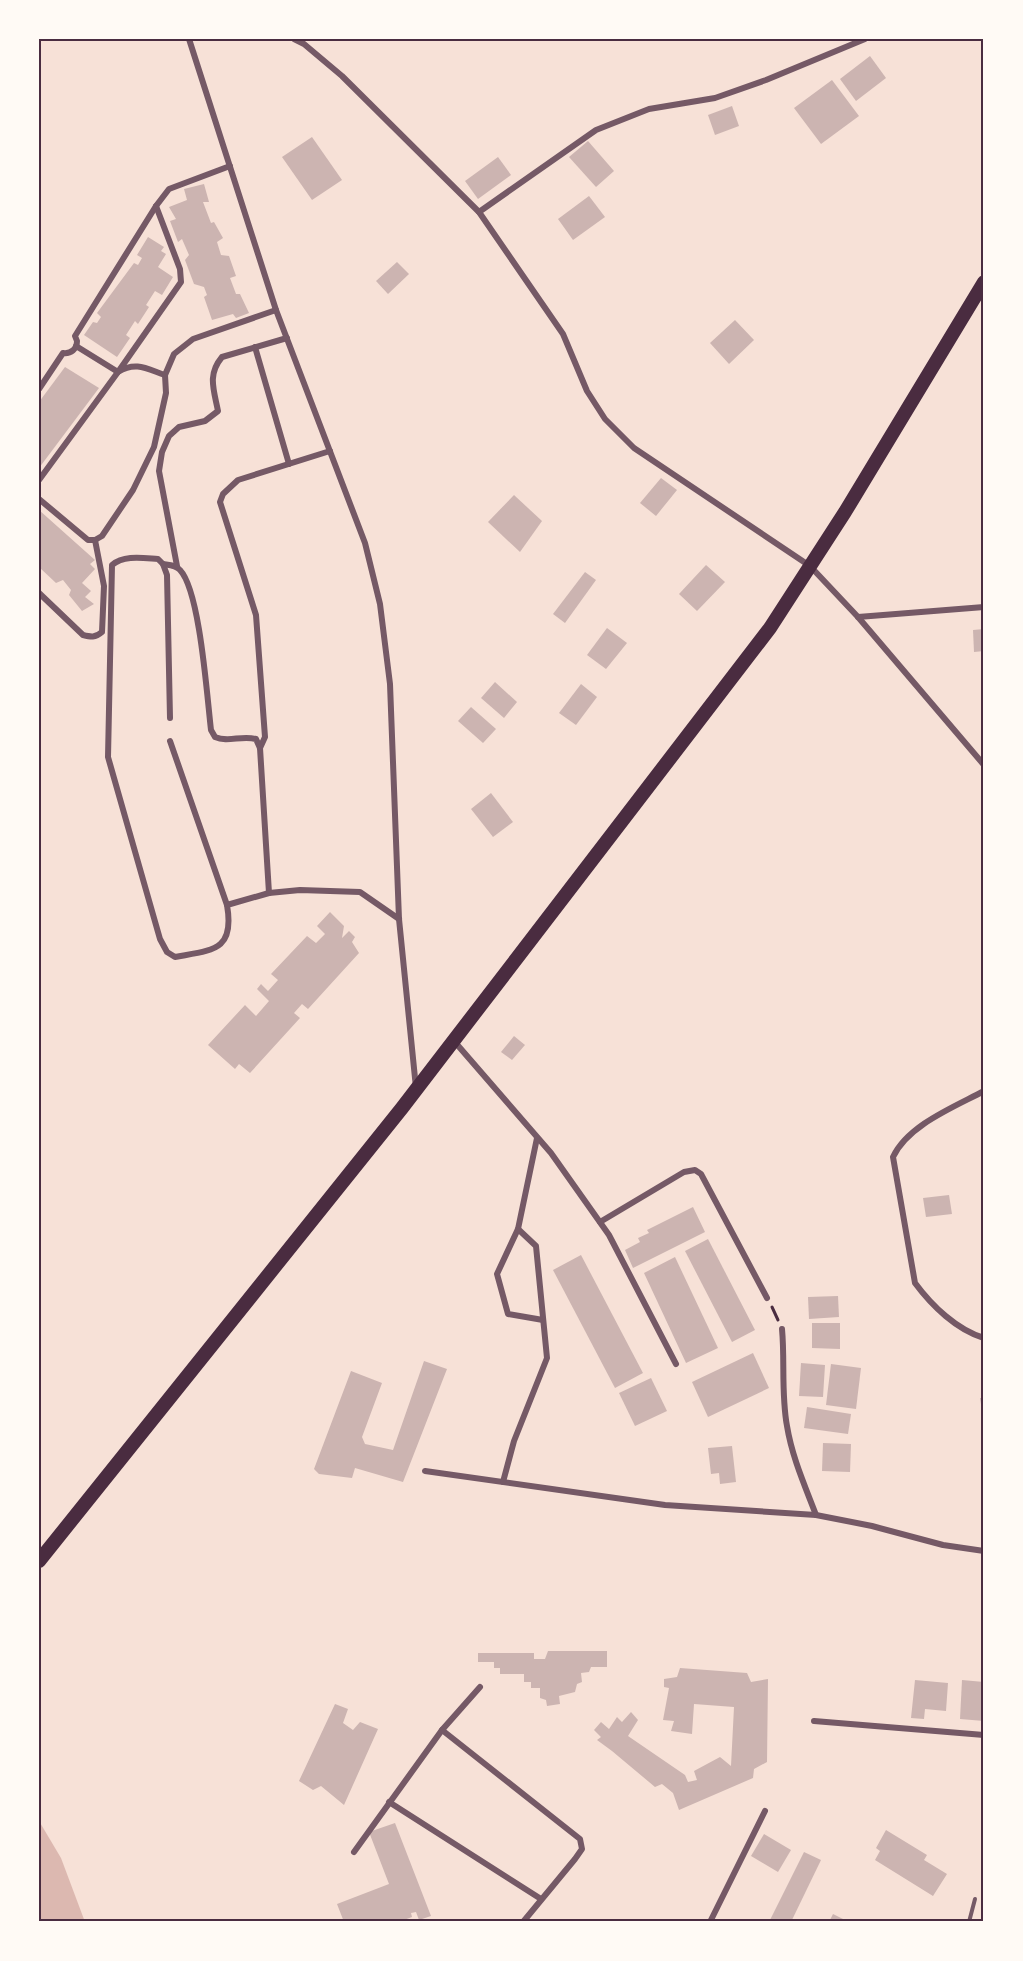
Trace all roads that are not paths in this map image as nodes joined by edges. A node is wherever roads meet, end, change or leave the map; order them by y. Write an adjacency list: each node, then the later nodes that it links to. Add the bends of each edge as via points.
1 (189, 39): 4 (street)
2 (294, 39): 6 (street, via 342,76)
3 (865, 39): 6 (street, via 715,98 649,109 596,130)
4 (230, 166): 5 (street, via 168,189); 8 (street)
5 (156, 206): 10 (street, via 75,336); 12 (street, via 180,269 181,282)
6 (479, 212): 21 (street, via 563,334 587,391 605,419 634,448)
7 (984, 282): 21 (main road)
8 (276, 310): 9 (street); 13 (street, via 188,342 174,354)
9 (287, 338): 11 (street); 15 (street)
10 (76, 346): 12 (street); 14 (street, via 63,353)
11 (255, 347): 16 (street); 22 (street, via 222,357 212,374 218,411 205,421 179,427 169,436 162,452 159,471)
12 (118, 372): 13 (street, via 140,366); 17 (street)
13 (165, 375): 19 (street, via 166,393 154,447 133,490)
14 (39, 389)
15 (330, 451): 16 (street); 32 (street, via 365,543 380,604 390,684)
16 (289, 464): 28 (street, via 238,480 220,502 256,615 265,737)
17 (39, 480)
18 (39, 499): 19 (street, via 88,540)
19 (96, 540): 23 (street, via 104,586 102,632 92,637 83,634)
20 (163, 564): 22 (street); 26 (street); 31 (street, via 158,559 126,558 112,565 108,757 167,952 175,957 213,950 229,932)
21 (810, 566): 25 (street); 33 (main road, via 770,628)
22 (177, 567): 28 (street, via 183,572 196,610 211,730 223,741 249,737)
23 (39, 593)
24 (984, 607): 25 (street)
25 (858, 617): 29 (street)
26 (170, 718)
27 (170, 741): 31 (street)
28 (260, 748): 30 (street)
29 (984, 765)
30 (269, 893): 31 (street); 32 (street, via 360,892)
31 (227, 905)
32 (399, 919): 34 (street)
33 (454, 1041): 34 (main road); 36 (street)
34 (416, 1089): 48 (main road)
35 (984, 1091): 42 (street, via 905,1139 893,1157 915,1283 926,1298 957,1324)
36 (537, 1138): 37 (street); 38 (street)
37 (600, 1222): 39 (street, via 684,1172 695,1170 701,1174); 43 (street)
38 (518, 1228): 40 (street, via 536,1246); 40 (street, via 497,1274 508,1314)
39 (767, 1298)
40 (543, 1320): 45 (street, via 547,1358 514,1441)
41 (782, 1329): 46 (street, via 787,1428)
42 (984, 1338)
43 (676, 1364)
44 (425, 1471): 45 (street)
45 (503, 1482): 46 (street, via 665,1505)
46 (816, 1515): 47 (street)
47 (984, 1551)
48 (39, 1560)
49 (480, 1688): 51 (street)
50 (814, 1722): 52 (street)
51 (442, 1730): 53 (street); 56 (street, via 580,1839 582,1849 575,1860)
52 (984, 1735)
53 (389, 1802): 55 (street); 56 (street)
54 (765, 1811): 58 (street)
55 (354, 1852)
56 (541, 1899): 59 (street)
57 (975, 1899): 60 (lane)
58 (712, 1921)
59 (523, 1922)
60 (969, 1922)

